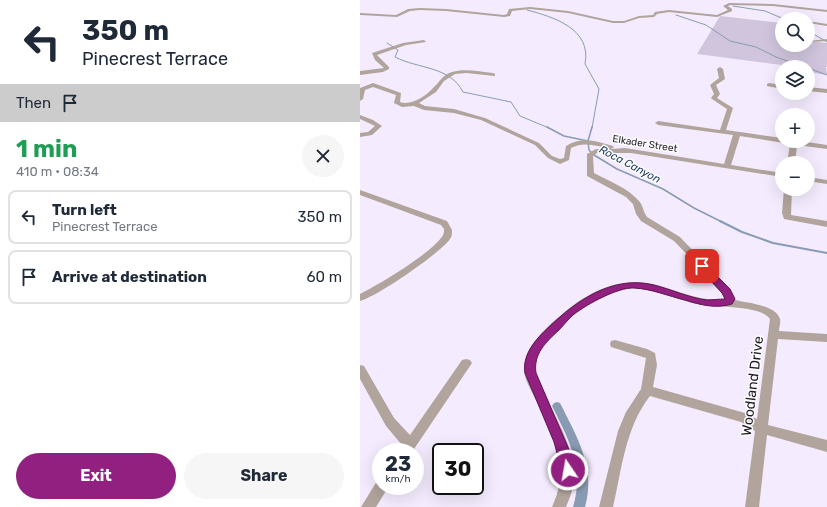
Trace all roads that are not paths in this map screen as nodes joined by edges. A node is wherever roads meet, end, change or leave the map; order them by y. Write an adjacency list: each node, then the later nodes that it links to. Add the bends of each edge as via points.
1 (827, 11): 2 (street, via 773,5 729,4 725,6 731,10 720,16 669,10 656,13 654,16 616,22 572,13 521,8 510,10 509,15 504,16 443,9 408,10 397,16)
2 (360, 14)
3 (827, 19): 4 (street)
4 (815, 20)
5 (815, 22): 6 (street)
6 (827, 26)
7 (827, 40): 9 (street)
8 (424, 41): 11 (street, via 374,54 387,68)
9 (815, 41)
10 (720, 69): 24 (street, via 722,79 713,85 717,94 714,98 730,108)
11 (360, 73)
12 (493, 75): 20 (street, via 453,73)
13 (769, 85): 14 (street)
14 (775, 86)
15 (361, 89): 18 (street, Elkader Street); 20 (street, Elkader Street, via 366,86 378,86 399,94 397,103)
16 (815, 90): 17 (street)
17 (827, 91)
18 (360, 99)
19 (457, 103): 21 (street, via 455,108)
20 (415, 104): 21 (street, Elkader Street, via 424,108)
21 (458, 112): 30 (street, Elkader Street, via 483,119 537,144 550,157 560,162 567,159 568,147 577,142)
22 (360, 118): 26 (street, via 380,126 370,134)
23 (658, 123): 24 (street)
24 (722, 132): 25 (street)
25 (737, 134): 27 (street); 31 (street)
26 (360, 136)
27 (775, 139)
28 (815, 145): 29 (street)
29 (827, 147)
30 (631, 151): 31 (street, Elkader Street); 41 (street, via 592,153 590,174 629,195 644,219 677,239 727,292)
31 (728, 166): 32 (street, Elkader Street)
32 (775, 174)
33 (815, 180): 34 (street)
34 (827, 182)
35 (360, 192): 37 (street)
36 (787, 196): 39 (street, via 787,217)
37 (372, 198): 38 (street); 40 (street, via 444,223 448,229 448,236 421,259)
38 (363, 203)
39 (827, 224)
40 (360, 298)
41 (729, 302): 42 (street, Woodland Drive, via 771,313 775,319); 54 (street, Woodland Drive, via 706,303 652,288 621,286 571,311 540,342 532,355 530,373 566,459 567,482)
42 (773, 335): 43 (street); 48 (street, Woodland Drive)
43 (827, 338)
44 (615, 344): 47 (street, via 651,356 652,362 645,385)
45 (466, 363): 50 (street)
46 (360, 369): 49 (street)
47 (647, 390): 48 (street, via 745,418); 55 (street, via 631,413)
48 (761, 428): 51 (street); 56 (street, Woodland Drive)
49 (405, 443)
50 (411, 443)
51 (827, 446)
52 (376, 495): 53 (street)
53 (368, 507)
54 (559, 507)
55 (606, 507)
56 (752, 507)

